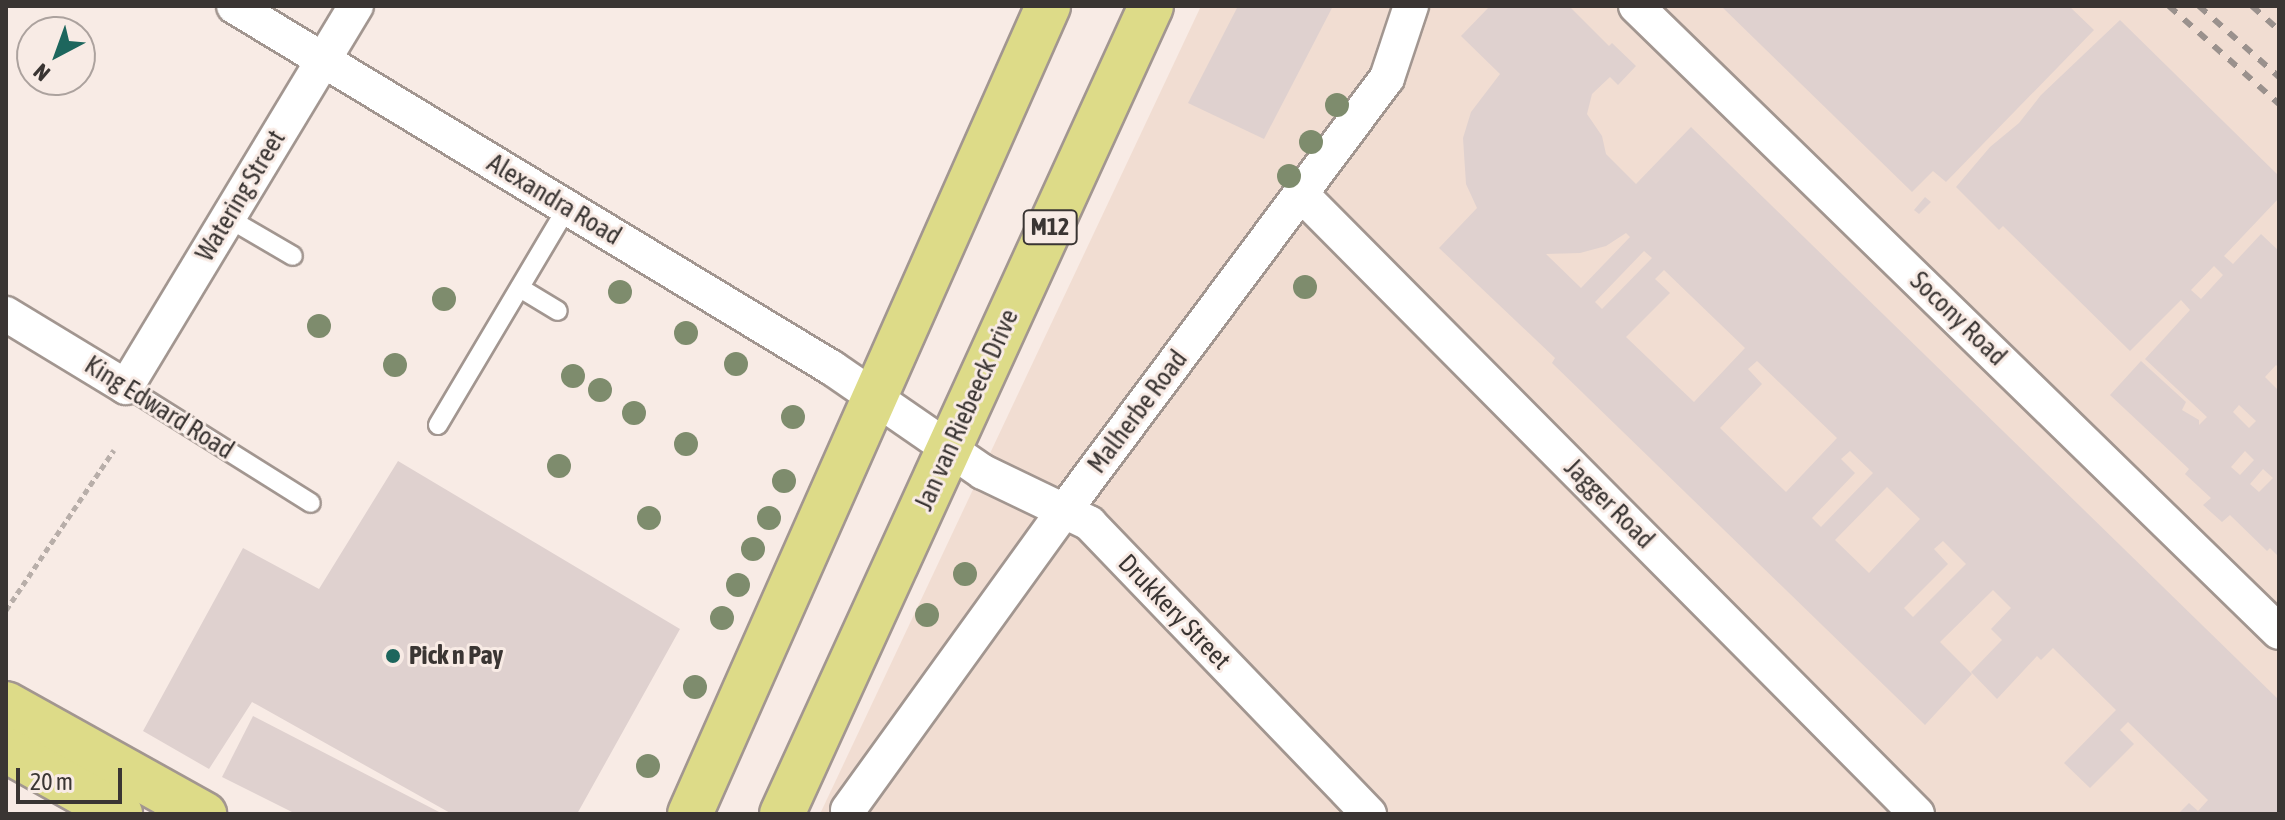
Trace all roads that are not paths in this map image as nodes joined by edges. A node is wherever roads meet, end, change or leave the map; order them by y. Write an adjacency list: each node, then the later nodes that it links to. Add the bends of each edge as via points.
1 (234, 6): 7 (street, Alexandra Road)
2 (356, 6): 7 (street, Watering Street)
3 (1048, 6): 16 (main road)
4 (1151, 6): 18 (main road, Jan van Riebeeck Drive / M12)
5 (1411, 6): 8 (street, Malherbe Road, via 1387,78)
6 (1636, 6): 21 (street, Socony Road)
7 (323, 60): 9 (street, Alexandra Road); 10 (street, Watering Street)
8 (1301, 194): 20 (street, Malherbe Road); 31 (street, Jagger Road)
9 (567, 208): 12 (lane); 16 (street, Alexandra Road)
10 (228, 218): 11 (lane); 15 (street, Watering Street)
11 (293, 256)
12 (520, 288): 13 (lane); 17 (lane)
13 (558, 311)
14 (6, 314): 15 (street, King Edward Road)
15 (126, 387): 19 (lane, King Edward Road)
16 (873, 396): 18 (street, Alexandra Road); 28 (main road)
17 (438, 425)
18 (950, 449): 20 (street, Drukkery Street, via 983,472); 29 (main road, Jan van Riebeeck Drive / M12)
19 (311, 503)
20 (1064, 511): 25 (street, Malherbe Road); 30 (street, Drukkery Street, via 1089,523)
21 (2279, 632)
22 (6, 704): 24 (main road)
23 (6, 750): 26 (main road)
24 (146, 800): 27 (main road)
25 (848, 810)
26 (120, 814)
27 (204, 814)
28 (690, 814)
29 (782, 814)
30 (1369, 814)
31 (1917, 814)

